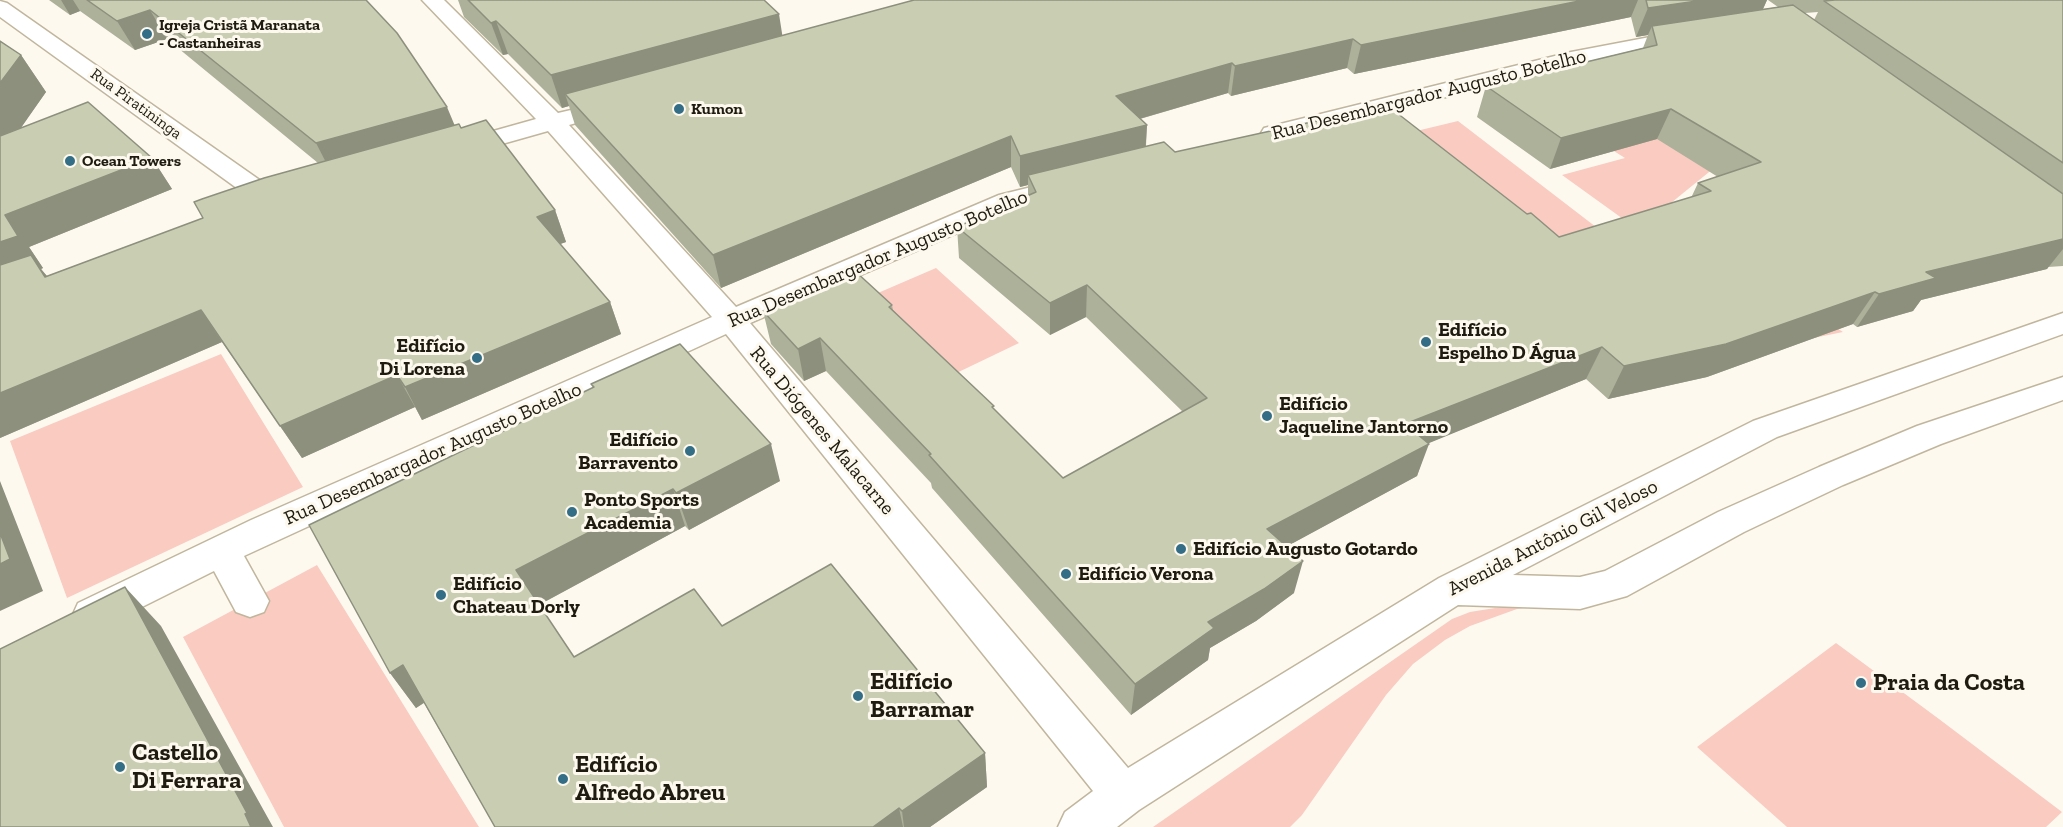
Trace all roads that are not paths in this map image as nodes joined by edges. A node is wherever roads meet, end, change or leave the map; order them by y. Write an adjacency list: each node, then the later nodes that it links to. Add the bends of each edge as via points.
1 (432, 0): 5 (street, Rua Diógenes Malacarne)
2 (0, 7): 9 (street, Rua Piratininga)
3 (1713, 33): 6 (street, Rua Desembargador Augusto Botelho, via 1571,59)
4 (588, 112): 5 (street)
5 (553, 122): 7 (street); 10 (street, Rua Diógenes Malacarne)
6 (1244, 141)
7 (429, 157)
8 (1098, 178): 10 (street, Rua Desembargador Augusto Botelho, via 1008,201)
9 (272, 202)
10 (731, 320): 13 (street, Rua Desembargador Augusto Botelho); 17 (street, Rua Diógenes Malacarne)
11 (2063, 323): 14 (street, Avenida Antônio Gil Veloso, via 1766,429)
12 (2063, 388): 14 (street, via 1929,435 1831,476 1731,522 1614,585 1580,592)
13 (221, 550): 15 (street); 16 (street, Rua Desembargador Augusto Botelho)
14 (1452, 589): 17 (street, Avenida Antônio Gil Veloso)
15 (250, 601)
16 (63, 628)
17 (1123, 795): 18 (street, Avenida Antônio Gil Veloso)
18 (1081, 827)

